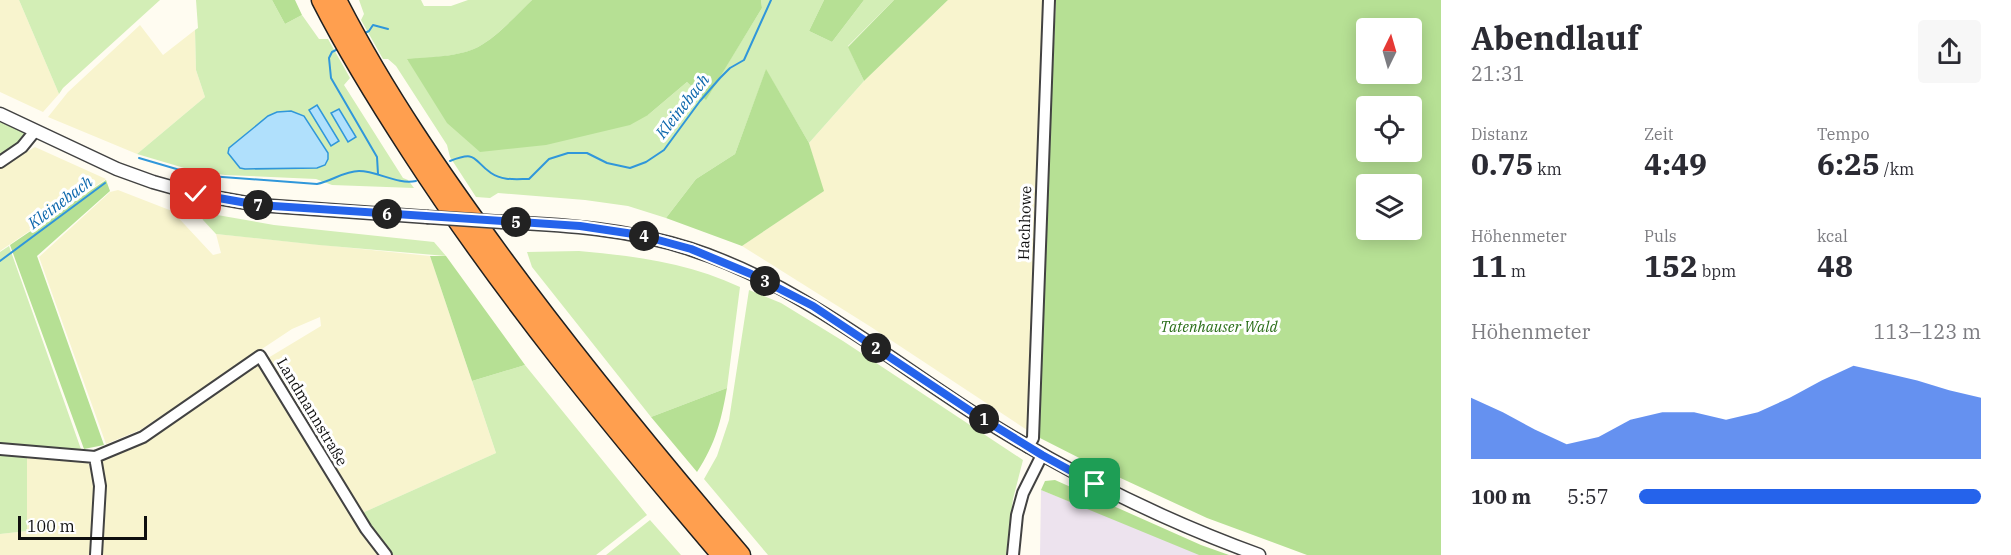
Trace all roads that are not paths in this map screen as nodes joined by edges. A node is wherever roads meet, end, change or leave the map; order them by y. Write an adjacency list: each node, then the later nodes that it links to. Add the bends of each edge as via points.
1 (321, 0): 4 (highway)
2 (337, 0): 4 (highway)
3 (1049, 0): 9 (street, Hachhowe, via 1033,438)
4 (343, 27): 5 (highway)
5 (367, 69): 15 (highway, via 445,205 507,292); 16 (highway, via 520,283)
6 (0, 114): 7 (street)
7 (35, 131): 8 (street, via 22,147); 9 (street, bridge, via 117,170 196,194 258,205 580,226 640,235 691,249 813,306)
8 (0, 162)
9 (1028, 447): 11 (street)
10 (0, 449): 12 (street, Landmannstraße)
11 (1042, 455): 17 (street, via 1023,493); 18 (street, via 1095,484)
12 (95, 457): 13 (street, via 100,486); 14 (street, Landmannstraße, via 143,437 260,356)
13 (96, 555)
14 (386, 555)
15 (722, 555)
16 (741, 555)
17 (1013, 555)
18 (1259, 555)

